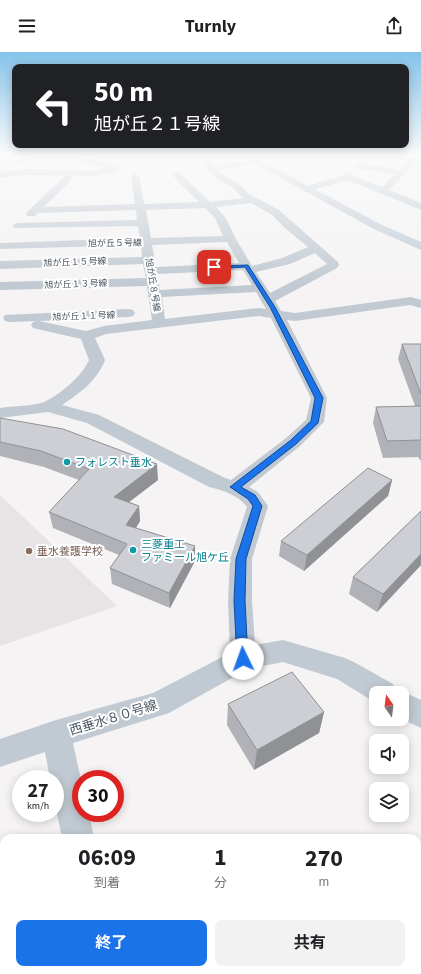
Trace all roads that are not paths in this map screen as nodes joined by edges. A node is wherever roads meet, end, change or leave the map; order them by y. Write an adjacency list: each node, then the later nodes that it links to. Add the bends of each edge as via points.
1 (48, 198): 10 (street)
2 (136, 198): 8 (street, 旭が丘８号線)
3 (202, 198): 7 (street)
4 (323, 198): 16 (street)
5 (401, 198): 9 (street)
6 (252, 200): 7 (street); 17 (street, via 275,212)
7 (209, 205): 8 (street); 13 (street, via 220,217)
8 (140, 207): 10 (street); 11 (street, 旭が丘８号線)
9 (421, 207)
10 (36, 210): 12 (street)
11 (143, 223): 12 (street); 14 (street, 旭が丘８号線)
12 (18, 226): 15 (street)
13 (230, 239): 14 (street, 旭が丘５号線); 19 (street)
14 (146, 243): 15 (street, 旭が丘５号線); 20 (street, 旭が丘８号線)
15 (0, 245)
16 (421, 246)
17 (316, 248): 19 (street, via 286,261); 23 (street, via 333,265)
18 (0, 264): 20 (street, 旭が丘１５号線)
19 (248, 268): 20 (street); 22 (street)
20 (152, 277): 21 (street, 旭が丘１３号線); 22 (street); 27 (street, 旭が丘８号線)
21 (0, 286)
22 (260, 288): 23 (street)
23 (268, 299): 25 (street)
24 (421, 304): 25 (street, via 411,301 295,317)
25 (277, 315): 27 (street, via 259,312); 31 (street, via 319,398 315,422 288,447)
26 (5, 317): 27 (street, 旭が丘１１号線); 28 (street)
27 (158, 317): 28 (street)
28 (87, 336): 29 (street, via 97,360 92,372 77,387)
29 (48, 407): 30 (street); 31 (street, via 93,419 216,482)
30 (0, 413)
31 (234, 487): 32 (street, via 251,497 258,506 241,559)
32 (243, 659): 33 (street, 西垂水８０号線, via 283,651 345,670); 36 (street, 西垂水８０号線, via 159,704)
33 (371, 686)
34 (409, 708): 35 (street)
35 (421, 715)
36 (56, 734): 37 (street, 西垂水８０号線); 38 (street)
37 (0, 753)
38 (77, 834)

